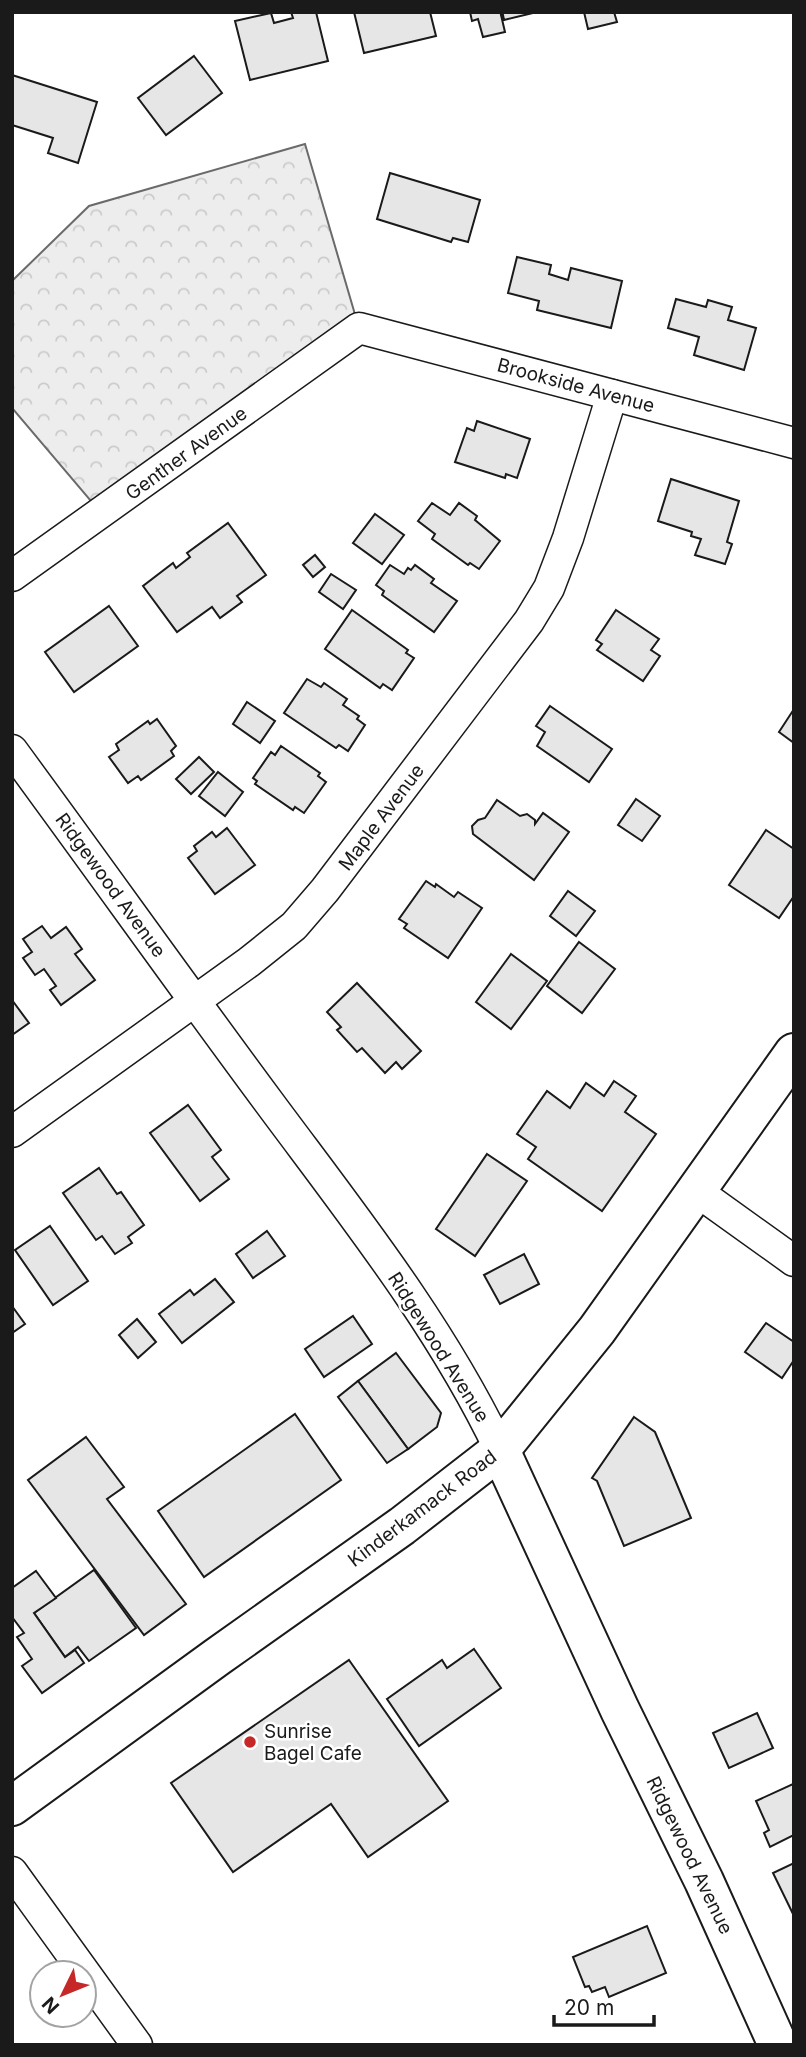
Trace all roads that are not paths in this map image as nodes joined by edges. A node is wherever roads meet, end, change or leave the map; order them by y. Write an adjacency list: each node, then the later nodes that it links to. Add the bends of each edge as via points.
1 (359, 328): 2 (street, Brookside Avenue); 4 (street, Genther Avenue)
2 (612, 395): 3 (street, Brookside Avenue); 6 (street, Maple Avenue, via 550,588 528,621 294,926)
3 (794, 443)
4 (12, 576)
5 (12, 750): 6 (street, Ridgewood Avenue)
6 (195, 1000): 8 (street, Maple Avenue); 11 (street, Ridgewood Avenue, via 421,1312 480,1408)
7 (794, 1053): 9 (main road, Kinderkamack Road)
8 (12, 1132)
9 (695, 1190): 10 (street); 11 (main road, Kinderkamack Road, via 597,1330)
10 (794, 1261)
11 (500, 1450): 12 (main road, Kinderkamack Road); 15 (main road, Ridgewood Avenue)
12 (12, 1807)
13 (12, 1872): 14 (street)
14 (137, 2045)
15 (778, 2045)

